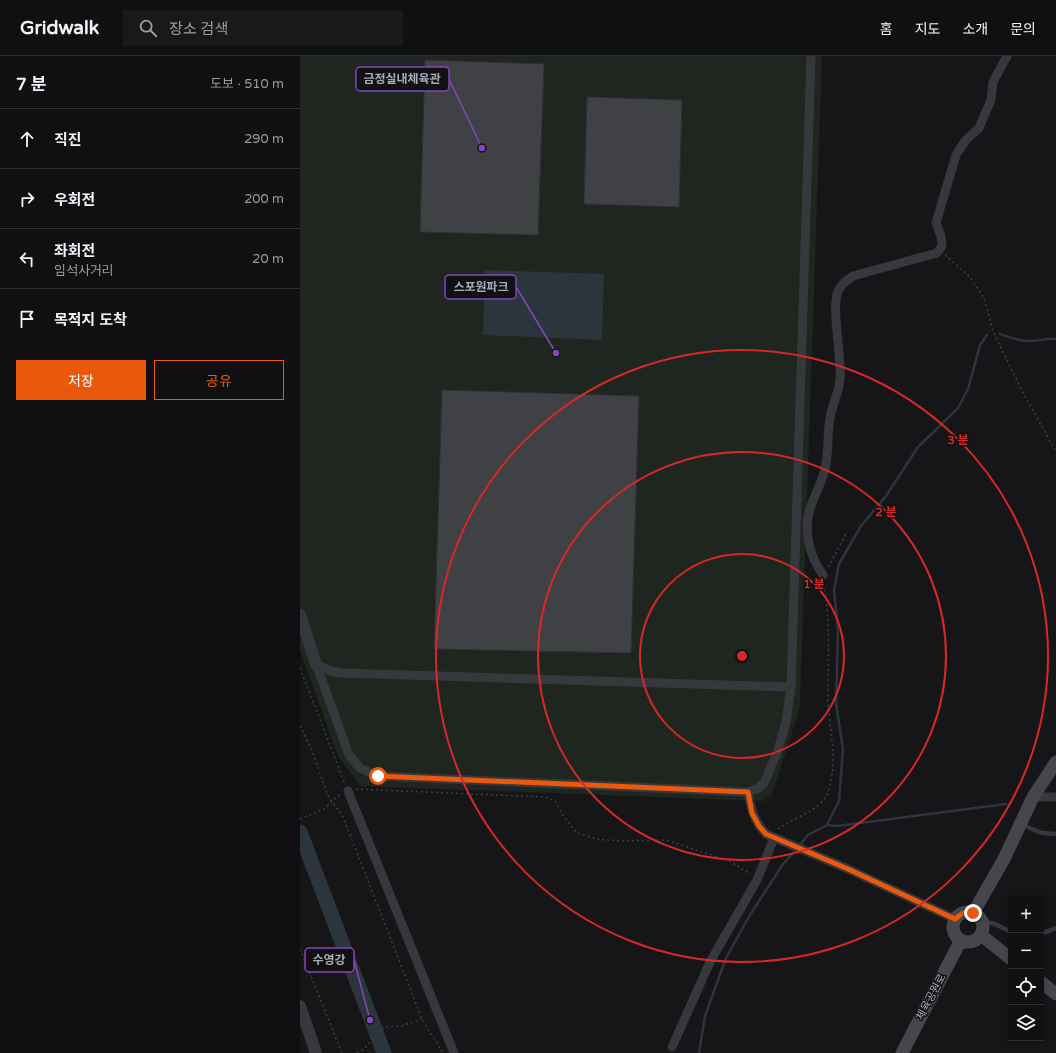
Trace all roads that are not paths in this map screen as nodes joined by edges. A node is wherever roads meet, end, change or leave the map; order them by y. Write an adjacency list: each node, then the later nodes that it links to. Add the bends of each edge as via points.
1 (811, 56): 6 (street)
2 (1007, 56): 3 (street, via 992,82 991,100 979,128 965,140 956,155 936,223 942,246 936,253 853,276 838,292 836,307 840,379 830,415 827,462 810,510 808,527 809,547)
3 (823, 575)
4 (300, 616): 5 (street)
5 (316, 664): 6 (street, via 342,673); 9 (street, via 349,755 360,768 378,776)
6 (791, 687): 9 (street, via 786,722 777,753 764,783)
7 (1056, 762): 10 (main road)
8 (349, 792): 29 (street)
9 (748, 792): 14 (street, via 752,813 759,826)
10 (1033, 797): 11 (street); 12 (main road)
11 (1056, 798)
12 (1020, 824): 13 (lane, via 1042,833); 15 (main road)
13 (1056, 834)
14 (776, 839): 16 (street); 27 (street, via 710,962)
15 (978, 917): 16 (main road, via 963,913); 18 (lane); 20 (main road, via 983,928)
16 (955, 919): 21 (main road, via 954,932)
17 (1056, 928): 19 (lane)
18 (1008, 930)
19 (1044, 933)
20 (981, 935): 21 (main road, via 974,941); 22 (main road)
21 (961, 940): 30 (main road, 체육공원로)
22 (1008, 957)
23 (1044, 984): 24 (main road)
24 (1056, 994)
25 (300, 1006): 28 (street)
26 (302, 1030): 28 (lane)
27 (672, 1047)
28 (316, 1051)
29 (454, 1053)
30 (902, 1053)

